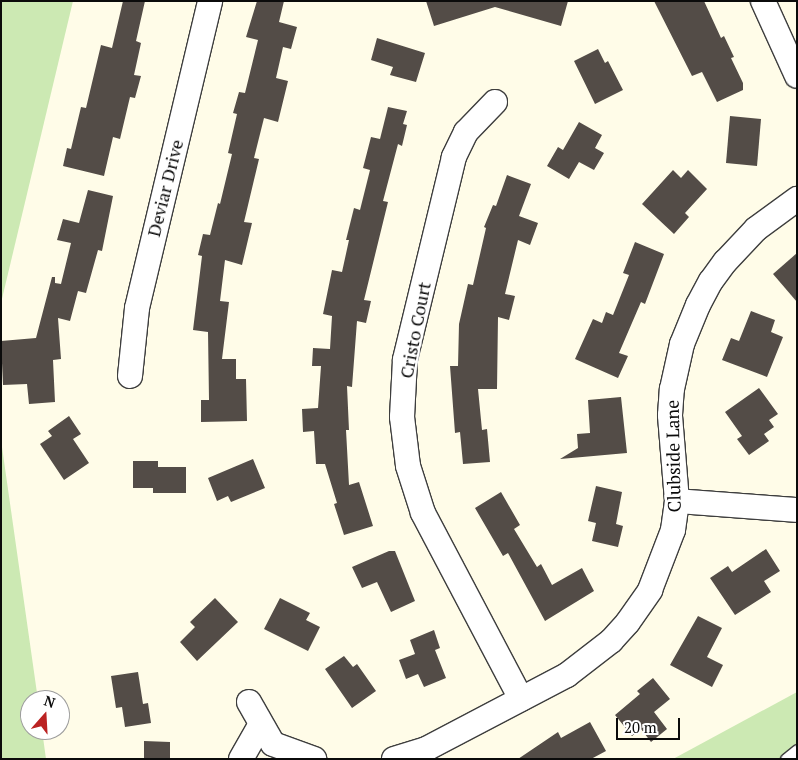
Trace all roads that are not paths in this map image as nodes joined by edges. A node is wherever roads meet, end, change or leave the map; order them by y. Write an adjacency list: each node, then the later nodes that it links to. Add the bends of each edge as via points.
1 (210, 1): 6 (street, Deviar Drive, via 137,308)
2 (763, 1): 3 (street)
3 (797, 76)
4 (495, 102): 9 (street, Cristo Court, via 466,132 454,157 405,360 402,417 408,466 423,513)
5 (797, 199): 7 (street, Clubside Lane, via 756,229 724,262 698,305 682,344 670,415)
6 (130, 376)
7 (677, 501): 8 (street); 9 (street, Clubside Lane, via 673,530 662,563 650,590 628,622 611,642 585,663)
8 (797, 510)
9 (521, 699): 15 (street, Clubside Lane, via 426,749)
10 (249, 702): 11 (street)
11 (262, 724): 13 (street); 14 (street, via 273,744)
12 (797, 750): 16 (lane)
13 (241, 759)
14 (314, 759)
15 (394, 759)
16 (786, 759)

